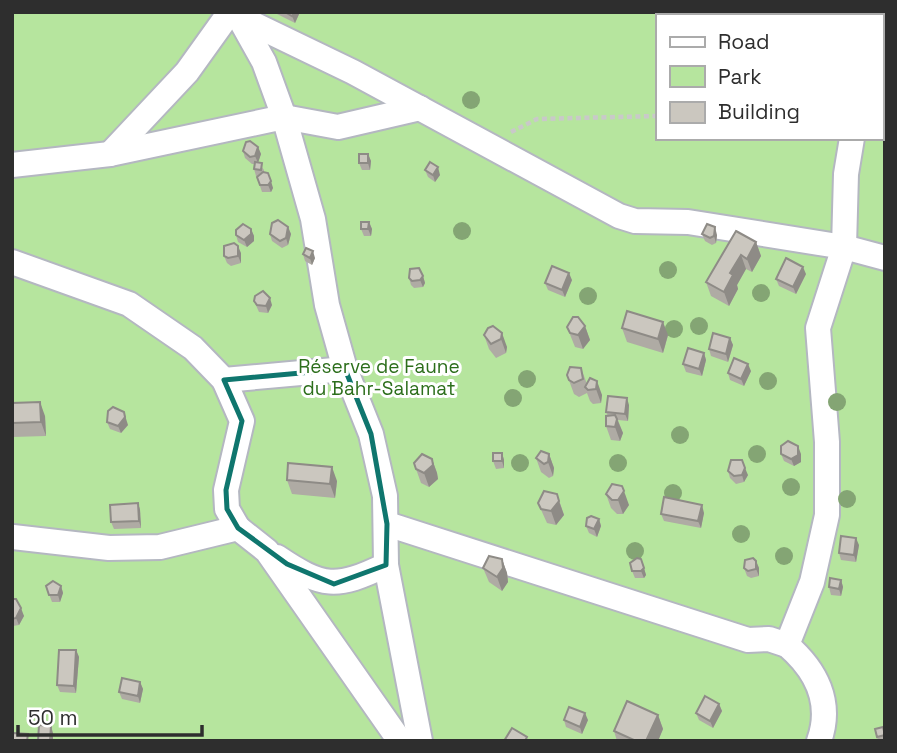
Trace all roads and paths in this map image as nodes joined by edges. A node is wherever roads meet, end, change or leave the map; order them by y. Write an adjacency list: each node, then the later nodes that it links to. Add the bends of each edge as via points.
1 (235, 14): 2 (street); 4 (street, via 264,62); 7 (street)
2 (420, 108): 4 (street, via 338,127); 6 (street)
3 (656, 116): 6 (path, via 537,119)
4 (284, 117): 7 (street); 12 (street, via 313,219 327,305)
5 (852, 140): 9 (street)
6 (485, 144): 9 (street, via 635,221 688,222)
7 (110, 154): 8 (street)
8 (12, 165)
9 (844, 247): 10 (street); 19 (street, via 818,328 827,442 827,515 812,582)
10 (885, 258)
11 (12, 262): 13 (street, via 129,304 194,348)
12 (345, 369): 13 (street); 14 (street, via 371,434 386,496)
13 (224, 380): 15 (street, via 242,421 226,490 227,509)
14 (387, 524): 18 (street); 19 (street, via 748,640 769,639)
15 (238, 528): 16 (street, via 160,547 109,548); 17 (street)
16 (13, 537)
17 (267, 551): 18 (street, via 311,578 334,584); 20 (street)
18 (386, 565): 21 (street)
19 (787, 645): 22 (street, via 807,663 821,688 825,724)
20 (400, 741)
21 (420, 741)
22 (819, 741)

